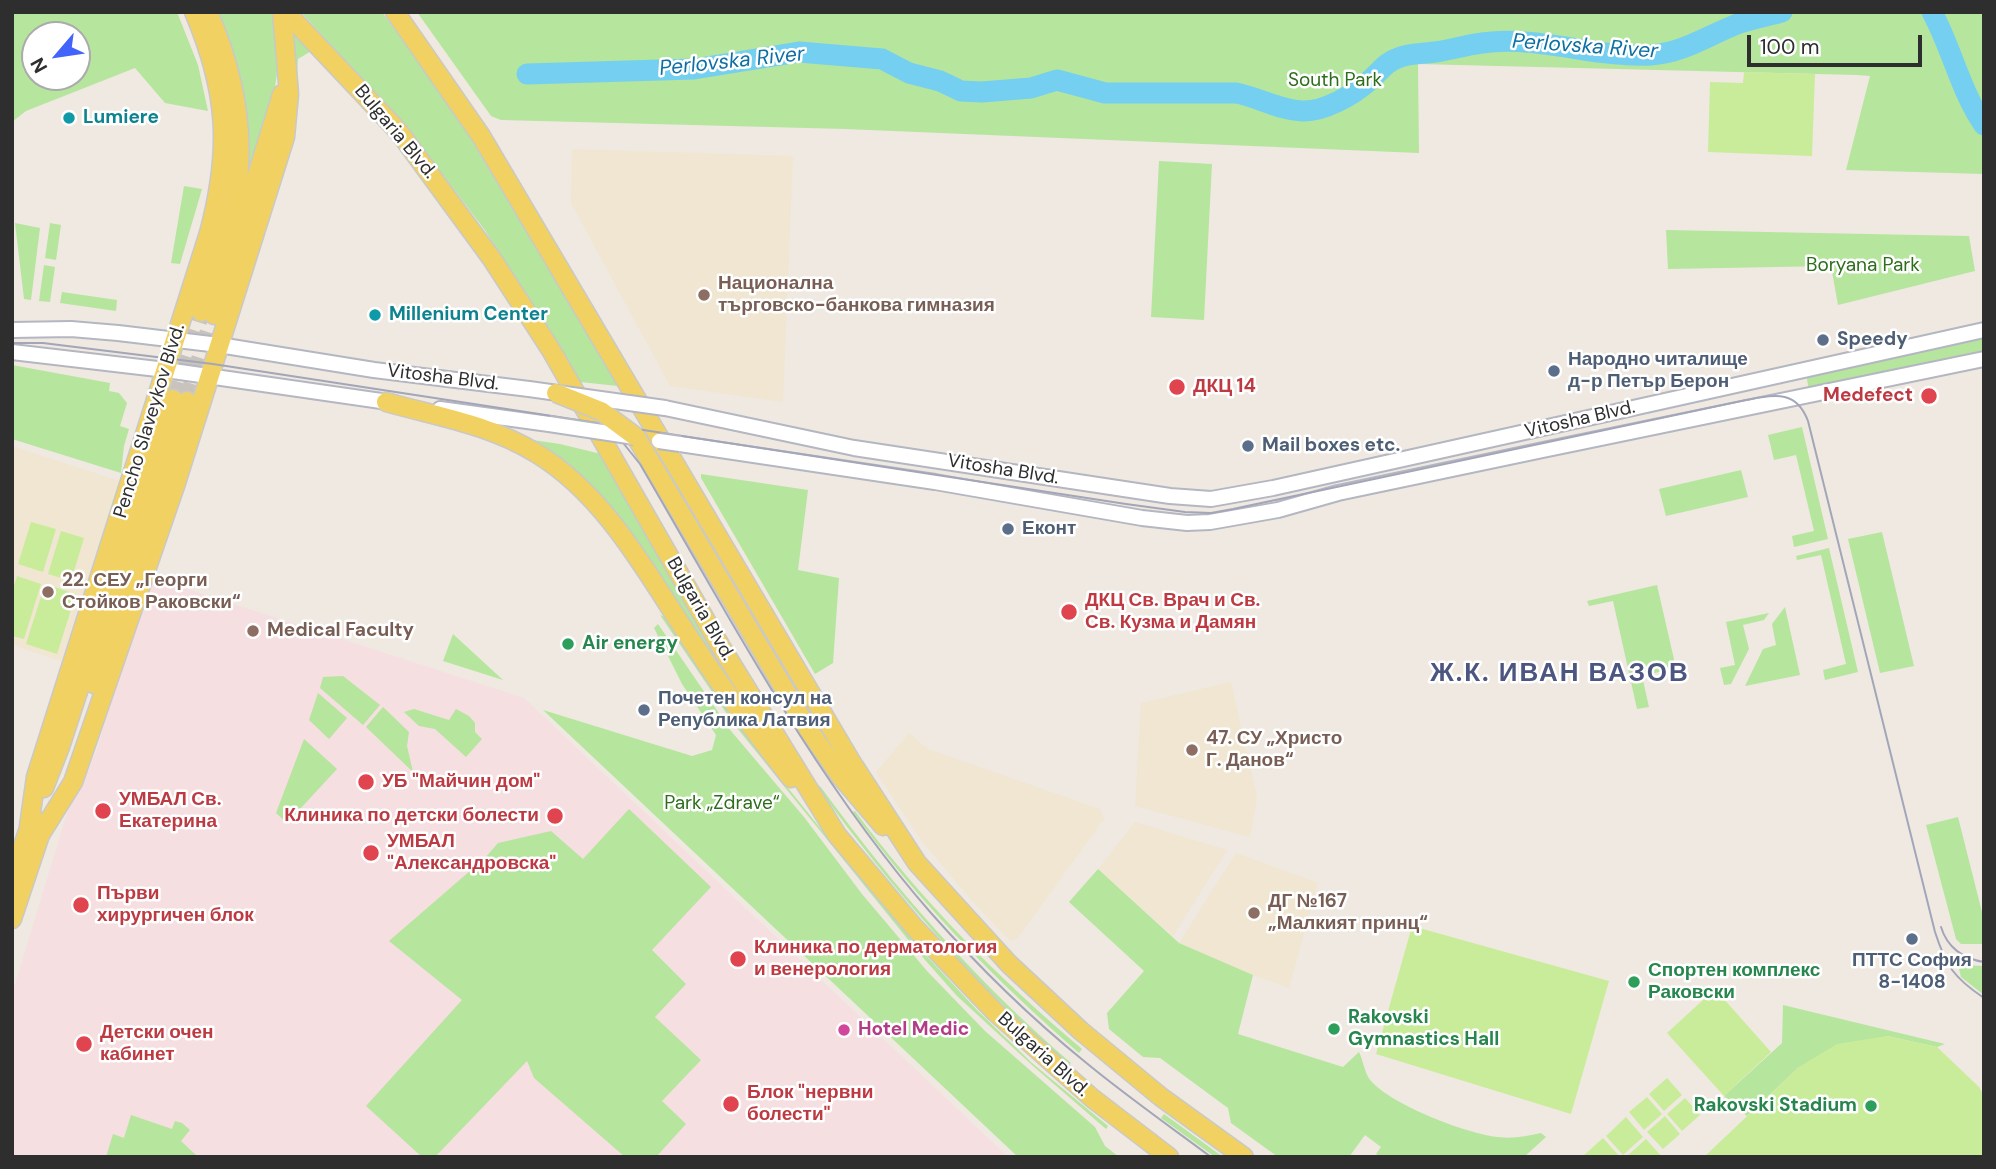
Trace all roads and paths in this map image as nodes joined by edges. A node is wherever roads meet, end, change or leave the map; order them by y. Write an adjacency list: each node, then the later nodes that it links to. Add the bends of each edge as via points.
1 (194, 12): 8 (main road, Pencho Slaveykov Blvd., via 219,89 223,161 209,233)
2 (208, 12): 5 (main road, Pencho Slaveykov Blvd., via 234,86 240,130 234,205 208,314 263,162)
3 (284, 12): 5 (main road, Pencho Slaveykov Blvd.); 19 (main road, Bulgaria Blvd., via 399,132 492,258)
4 (395, 12): 20 (main road, via 481,136 852,763)
5 (286, 74): 9 (main road, Pencho Slaveykov Blvd., via 285,137)
6 (12, 330): 8 (street, Vitosha Blvd., via 71,329)
7 (1984, 330): 14 (street, Vitosha Blvd., bridge, via 1211,499 854,448 665,408)
8 (174, 341): 9 (street, Vitosha Blvd.); 12 (main road, Pencho Slaveykov Blvd.)
9 (219, 345): 13 (main road, Pencho Slaveykov Blvd.); 14 (street, Vitosha Blvd., bridge)
10 (12, 352): 12 (street, Vitosha Blvd.)
11 (1984, 359): 17 (street, Vitosha Blvd., bridge, via 1210,523 1130,516)
12 (166, 370): 13 (street, Vitosha Blvd.); 18 (main road, Pencho Slaveykov Blvd., via 36,778)
13 (209, 376): 16 (street, Vitosha Blvd.); 18 (main road, Pencho Slaveykov Blvd., via 73,782)
14 (556, 393): 17 (main road, bridge, via 601,411)
15 (180, 400): 18 (main road, Pencho Slaveykov Blvd., via 72,751)
16 (386, 402): 17 (street, Vitosha Blvd., bridge); 19 (main road, via 481,426 511,440 551,463 598,505 731,701)
17 (636, 437): 20 (main road, via 808,729 842,778)
18 (35, 831): 21 (main road, Pencho Slaveykov Blvd.); 22 (main road, Pencho Slaveykov Blvd.)
19 (837, 835): 23 (main road, Bulgaria Blvd., via 914,927 995,1012 1092,1098)
20 (917, 863): 24 (main road, via 1009,964 1081,1031)
21 (12, 877)
22 (12, 919)
23 (1169, 1157)
24 (1244, 1157)

